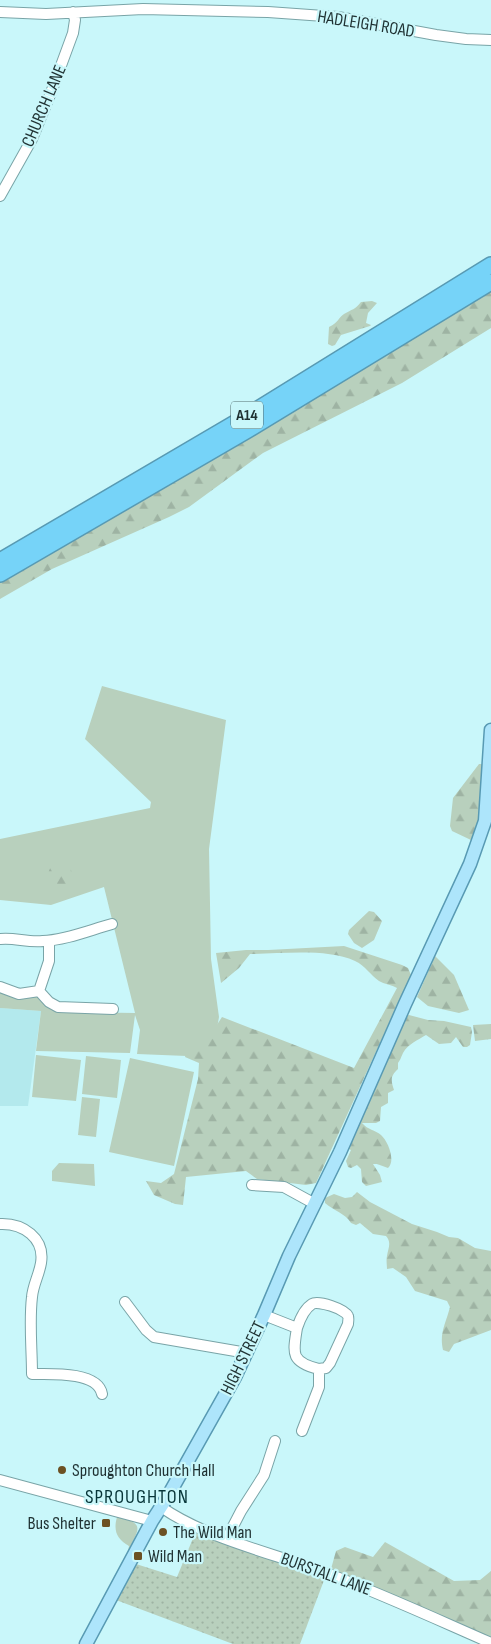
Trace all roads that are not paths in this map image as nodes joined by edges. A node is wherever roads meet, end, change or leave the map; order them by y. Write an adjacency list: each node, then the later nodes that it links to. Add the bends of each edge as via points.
1 (0, 12): 2 (street, HADLEIGH ROAD)
2 (73, 12): 3 (street, HADLEIGH ROAD, via 152,9 306,15 358,20 436,36); 4 (street, CHURCH LANE, via 73,33 52,90 32,139)
3 (491, 40)
4 (0, 196)
5 (491, 266): 7 (highway, A14, via 242,419)
6 (491, 282): 8 (highway, A14, via 246,431)
7 (0, 561)
8 (0, 574)
9 (491, 730): 17 (main road, HIGH STREET, via 485,821 470,864)
10 (112, 924): 12 (street)
11 (0, 938): 12 (street)
12 (49, 941): 14 (street, via 50,961)
13 (0, 987): 14 (street, via 19,994)
14 (39, 991): 15 (street, via 58,1007)
15 (113, 1009)
16 (252, 1185): 17 (street, via 284,1187)
17 (315, 1204): 20 (main road, HIGH STREET, via 288,1256)
18 (0, 1224): 24 (street, via 27,1230 42,1254 32,1297 32,1374 75,1376 97,1385)
19 (125, 1302): 22 (street, via 154,1337)
20 (264, 1315): 21 (street); 22 (main road, HIGH STREET)
21 (297, 1328): 23 (street, via 295,1356 300,1362); 23 (street, via 312,1303 318,1302 349,1317 330,1363)
22 (247, 1353): 28 (main road, HIGH STREET)
23 (319, 1370): 25 (street, via 319,1386)
24 (102, 1394)
25 (302, 1431)
26 (275, 1441): 30 (street, via 264,1475)
27 (0, 1480): 29 (street)
28 (160, 1507): 29 (main road, HIGH STREET); 30 (street, BURSTALL LANE, via 185,1522)
29 (152, 1520): 32 (main road, HIGH STREET)
30 (227, 1538): 31 (street, BURSTALL LANE, via 351,1583)
31 (491, 1643)
32 (86, 1644)

